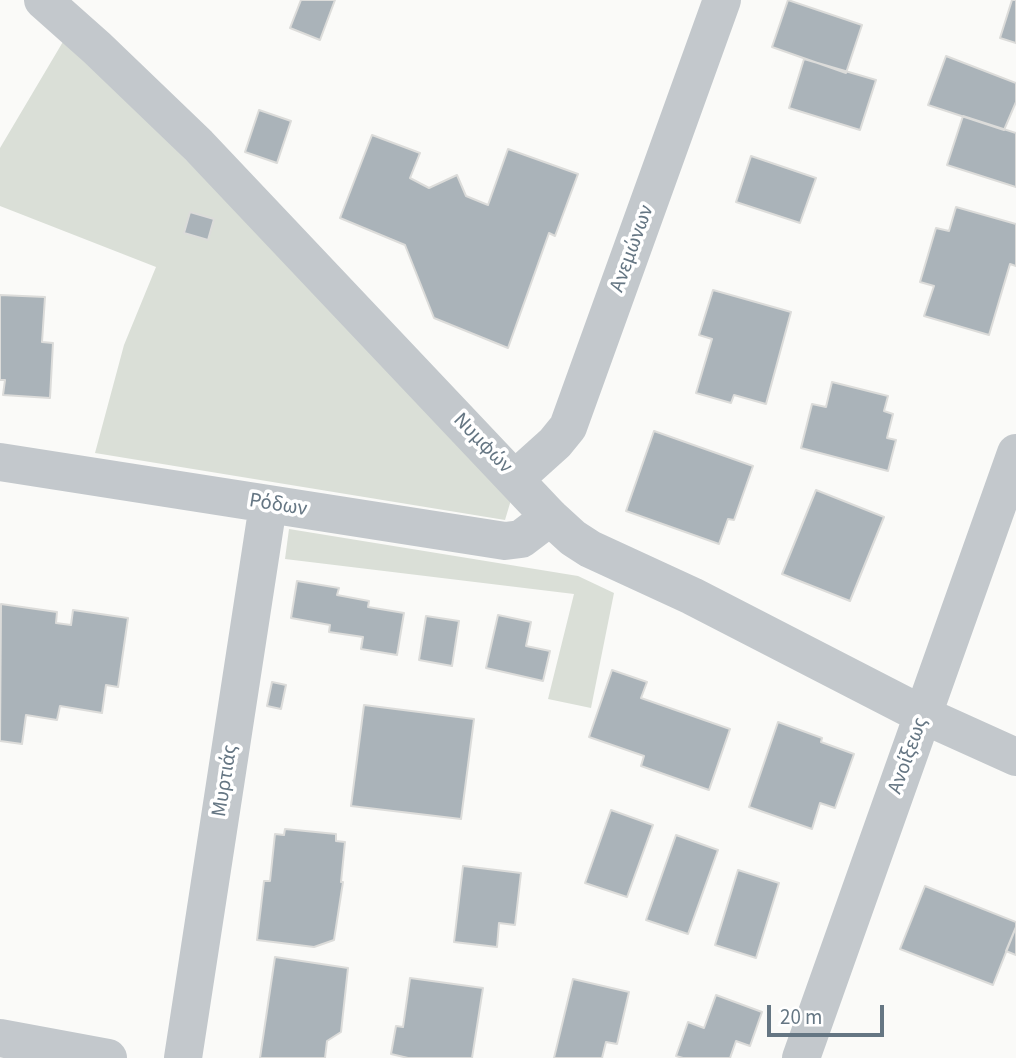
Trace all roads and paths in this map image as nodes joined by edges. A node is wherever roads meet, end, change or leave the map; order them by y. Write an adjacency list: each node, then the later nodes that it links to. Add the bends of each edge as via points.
1 (43, 0): 5 (street, Νυμφών, via 198,145)
2 (722, 0): 5 (street, Ανεμώνων, via 568,426)
3 (1016, 453): 8 (street, Ανοίξεως)
4 (0, 462): 6 (street, Ρόδων)
5 (515, 479): 7 (street, Νυμφών)
6 (268, 505): 7 (street, Ρόδων, via 505,541 521,539); 12 (street, Μυρτιάς)
7 (550, 517): 8 (street, Νυμφών, via 590,549)
8 (923, 715): 9 (street, Νυμφών); 13 (street, Ανοίξεως)
9 (1016, 757)
10 (0, 1038): 11 (street)
11 (108, 1058)
12 (183, 1058)
13 (801, 1058)

